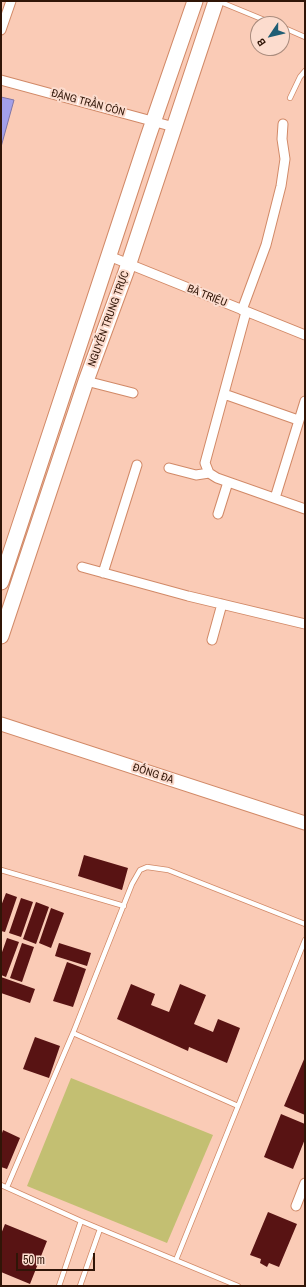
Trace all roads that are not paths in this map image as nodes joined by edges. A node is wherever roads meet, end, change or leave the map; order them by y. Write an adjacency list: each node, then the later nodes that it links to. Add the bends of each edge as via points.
1 (11, 1): 5 (street)
2 (195, 1): 11 (main road, NGUYỄN TRUNG TRỰC)
3 (217, 1): 4 (lane); 13 (main road, NGUYỄN TRUNG TRỰC)
4 (254, 16)
5 (1, 30)
6 (290, 30): 7 (lane)
7 (305, 37)
8 (305, 71): 10 (lane)
9 (1, 80): 11 (street, ĐẶNG TRẦN CÔN)
10 (290, 98)
11 (154, 121): 13 (street, ĐẶNG TRẦN CÔN); 14 (main road, NGUYỄN TRUNG TRỰC)
12 (283, 124): 16 (street, via 285,159 281,186 266,245)
13 (174, 126): 15 (main road, NGUYỄN TRUNG TRỰC)
14 (109, 256): 15 (street, BÀ TRIỆU); 32 (main road, NGUYỄN TRUNG TRỰC)
15 (128, 264): 16 (street, BÀ TRIỆU); 18 (main road, NGUYỄN TRUNG TRỰC)
16 (244, 311): 17 (street, BÀ TRIỆU); 20 (street)
17 (305, 335)
18 (86, 381): 19 (street); 35 (main road, NGUYỄN TRUNG TRỰC)
19 (133, 393)
20 (224, 394): 22 (street); 25 (street, via 205,463)
21 (305, 401): 22 (street)
22 (298, 420): 27 (street)
23 (137, 465): 31 (street)
24 (169, 468): 25 (street, via 196,475)
25 (209, 473): 26 (street)
26 (228, 482): 27 (street); 29 (street)
27 (275, 498): 28 (street)
28 (305, 509)
29 (218, 514)
30 (82, 567): 31 (street)
31 (103, 573): 33 (street)
32 (1, 582)
33 (222, 604): 34 (street); 36 (street)
34 (305, 624)
35 (1, 636)
36 (212, 640)
37 (1, 724): 38 (street, ĐỐNG ĐA)
38 (305, 823)
39 (1, 870): 40 (lane)
40 (124, 906): 41 (lane, via 140,870 147,867 168,870); 43 (lane)
41 (305, 924)
42 (305, 940): 44 (lane)
43 (73, 1033): 44 (lane); 47 (lane)
44 (238, 1106): 51 (lane)
45 (305, 1183): 48 (street)
46 (1, 1185): 47 (lane)
47 (6, 1187): 49 (lane)
48 (296, 1206)
49 (81, 1221): 50 (lane); 52 (lane)
50 (100, 1229): 51 (lane); 53 (lane)
51 (176, 1260): 54 (lane)
52 (59, 1286)
53 (80, 1286)
54 (238, 1286)

